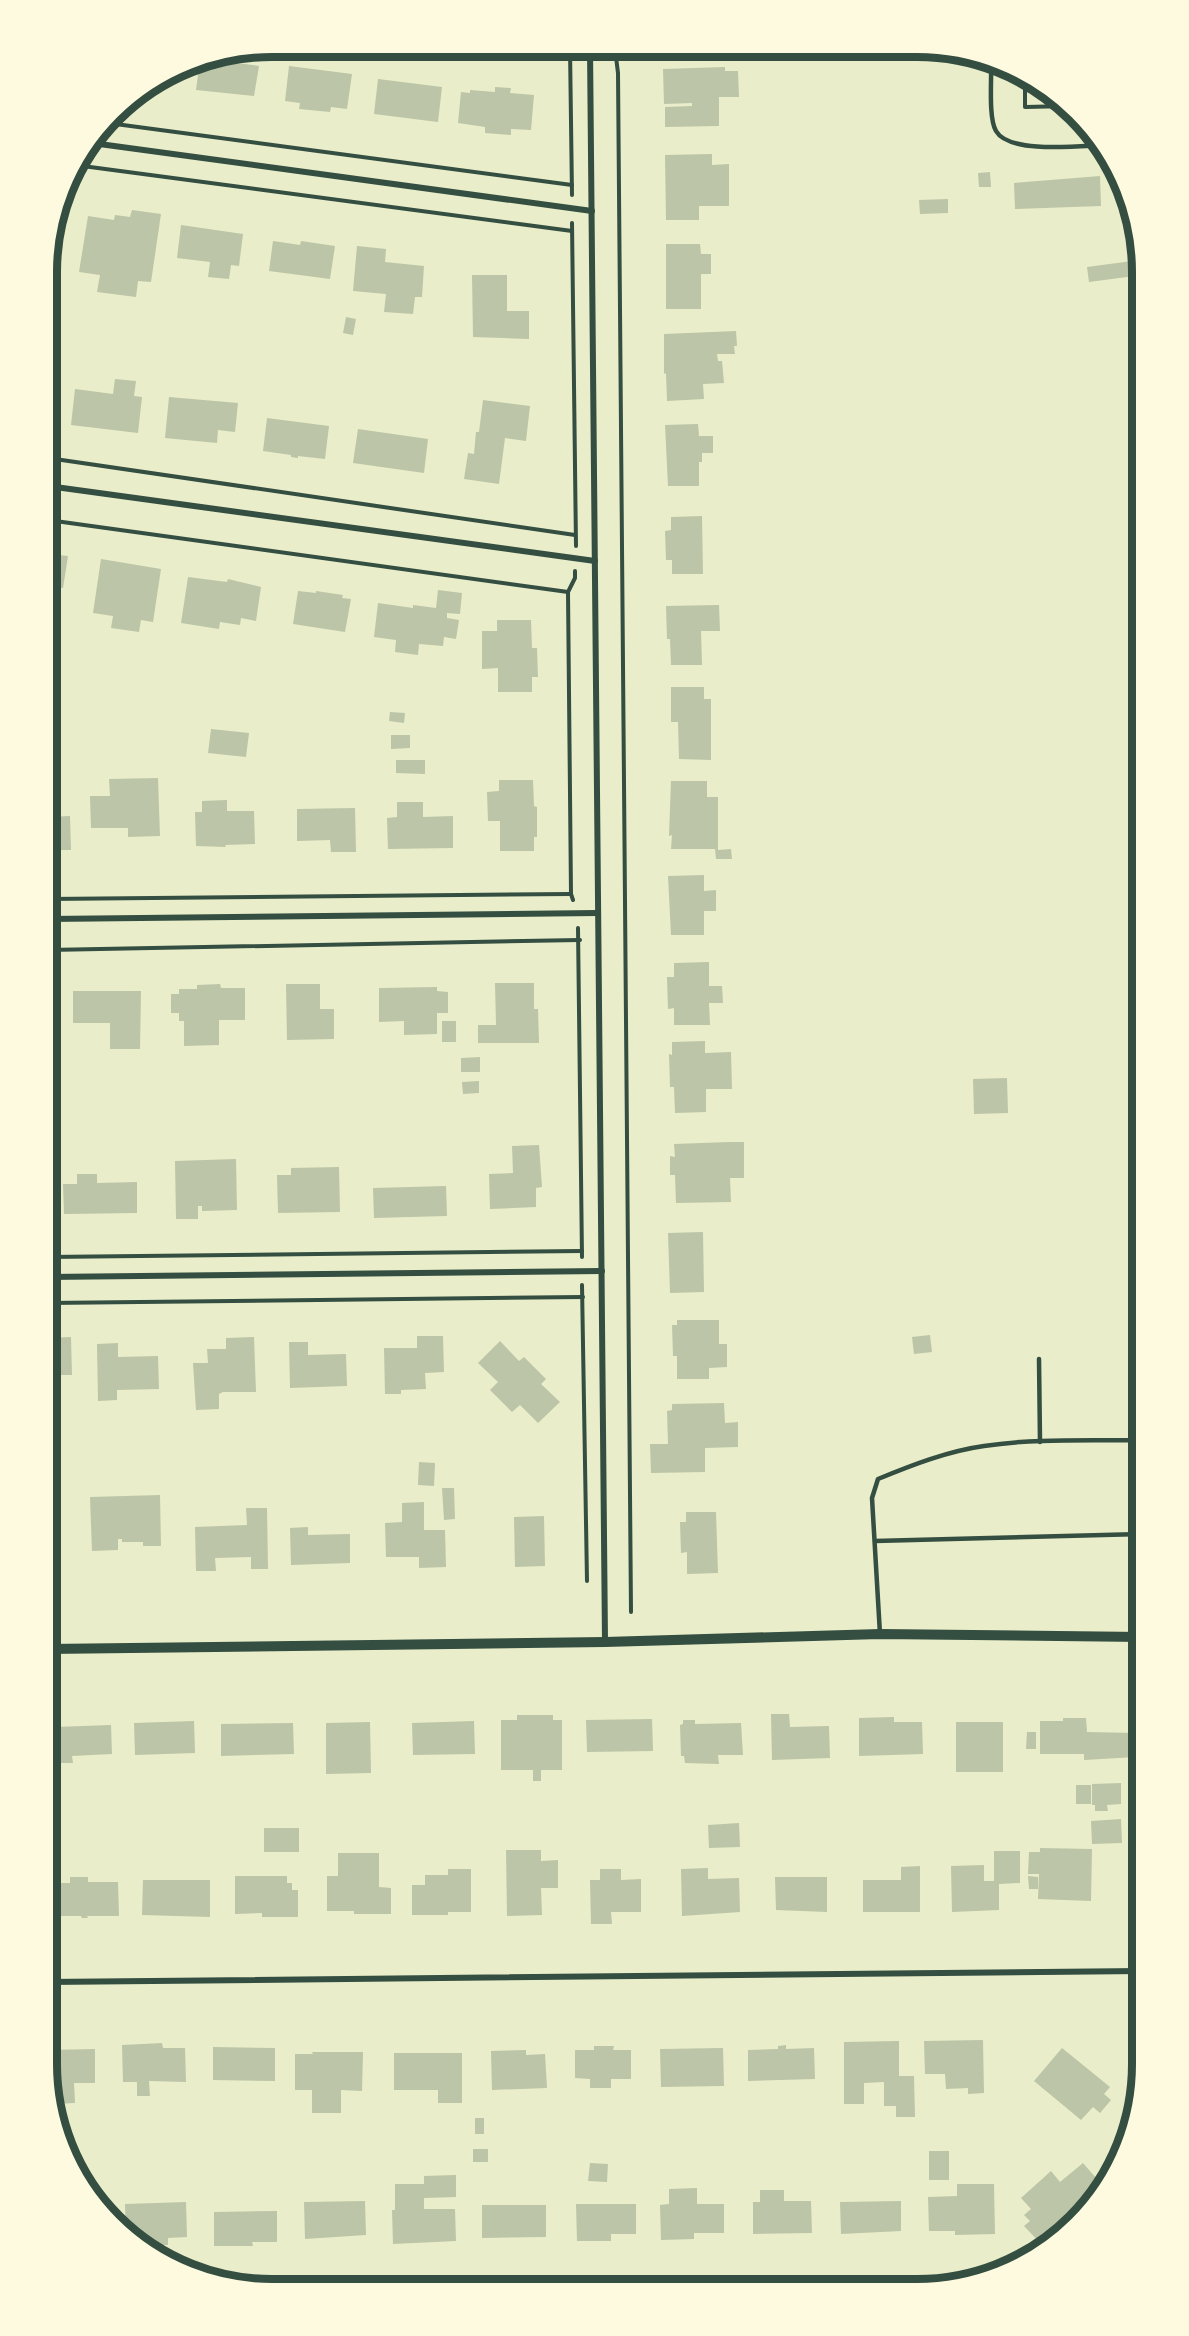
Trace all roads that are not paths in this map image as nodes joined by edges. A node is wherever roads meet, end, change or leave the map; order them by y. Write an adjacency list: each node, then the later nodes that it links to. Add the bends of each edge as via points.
1 (590, 57): 5 (street)
2 (991, 70): 4 (lane, via 996,131 1008,142 1028,146)
3 (100, 143): 5 (street)
4 (1091, 145)
5 (592, 211): 7 (street)
6 (57, 487): 7 (street)
7 (595, 561): 8 (street)
8 (598, 913): 9 (street); 10 (street)
9 (57, 919)
10 (602, 1271): 11 (street); 19 (street)
11 (57, 1277)
12 (1039, 1359): 14 (lane)
13 (1132, 1440): 14 (lane)
14 (1040, 1442): 16 (lane, via 983,1446 920,1462 878,1479 872,1498)
15 (1132, 1534): 16 (lane)
16 (875, 1541): 17 (lane)
17 (880, 1634): 18 (street); 19 (street)
18 (1132, 1637)
19 (605, 1642): 20 (street)
20 (57, 1649)
21 (1132, 1971): 22 (street)
22 (57, 1982)

